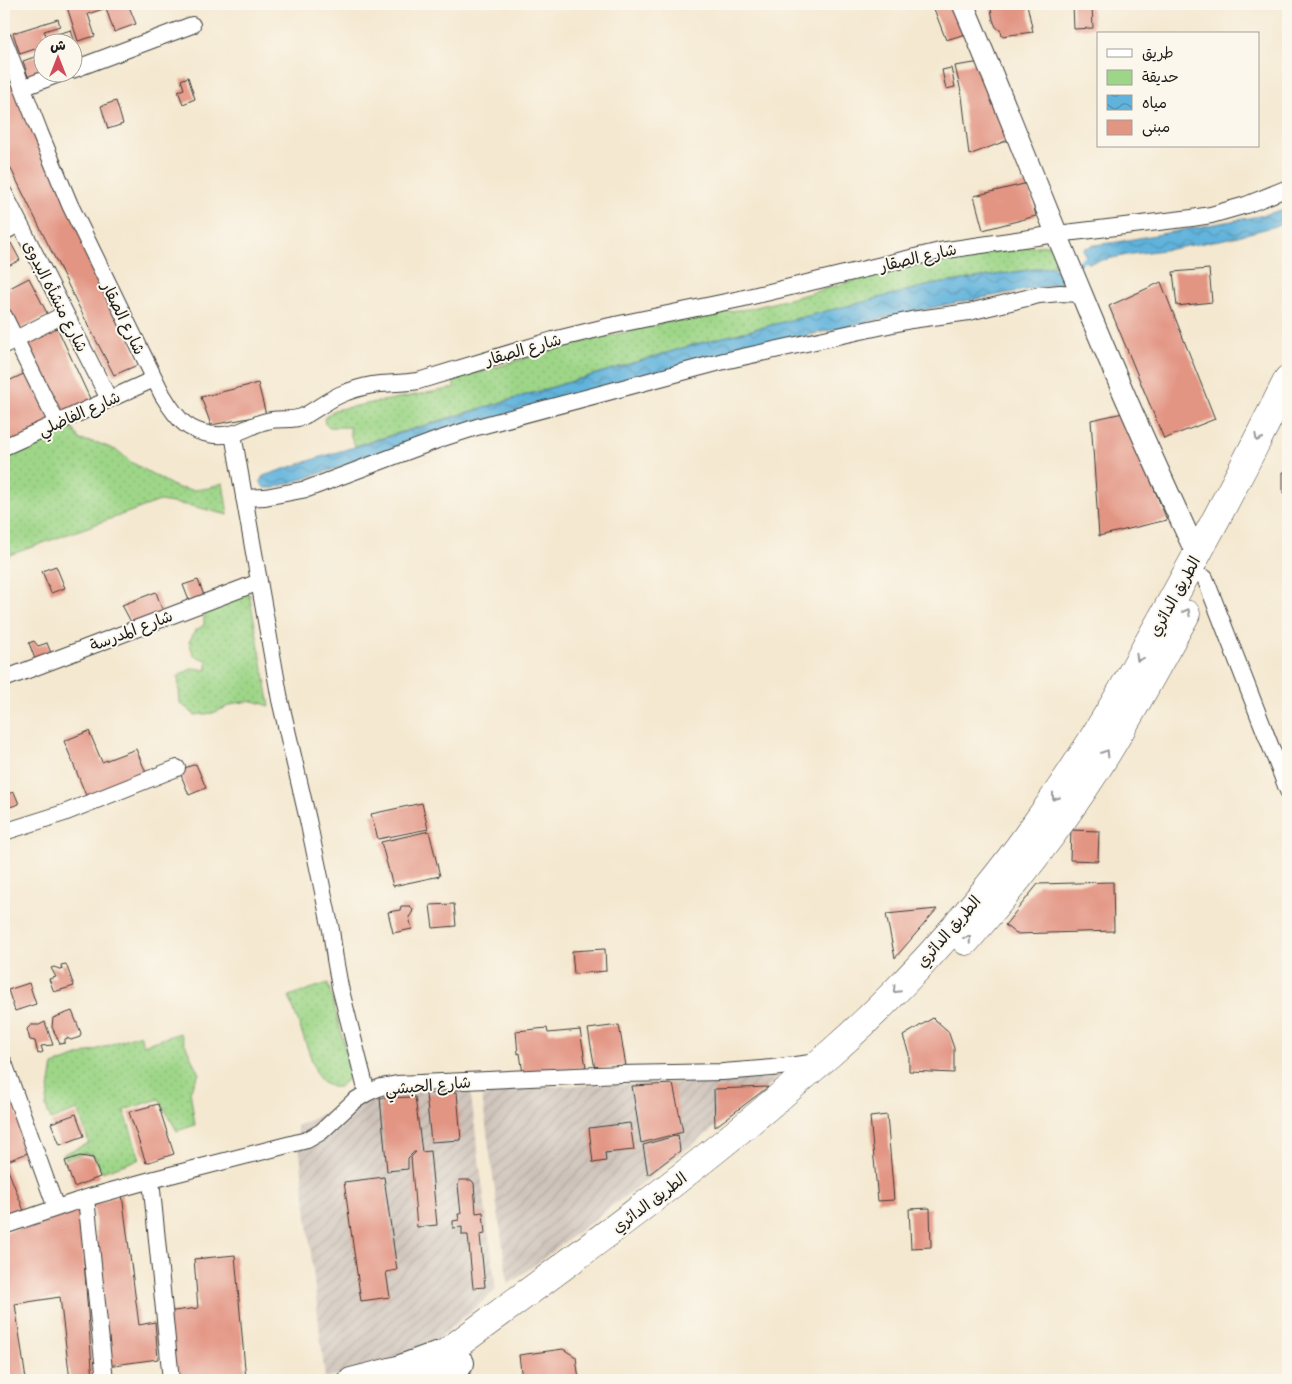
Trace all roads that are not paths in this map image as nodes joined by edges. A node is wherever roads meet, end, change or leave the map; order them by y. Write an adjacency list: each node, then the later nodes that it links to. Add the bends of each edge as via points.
1 (963, 4): 11 (street)
2 (192, 25): 4 (street)
3 (4, 40): 6 (street, شارع الصقار)
4 (82, 66)
5 (38, 82): 6 (street)
6 (22, 88): 16 (street, شارع الصقار, via 70,205)
7 (1288, 188): 11 (street, شارع الصقار, via 1246,206 1211,215)
8 (4, 193): 9 (street, شارع منشأه البدوى)
9 (19, 224): 10 (street); 13 (street, شارع منشأه البدوى)
10 (4, 232)
11 (1059, 238): 12 (street); 21 (street, شارع الصقار, via 940,251 610,326 418,381 362,387 328,400 298,419 273,419)
12 (1079, 289): 23 (street, via 970,312 911,320 724,361 477,427 307,488); 24 (street)
13 (65, 314): 15 (street); 18 (street, شارع منشأه البدوى)
14 (4, 316): 15 (street)
15 (10, 342): 20 (street)
16 (154, 379): 18 (street, شارع الفاضلي); 21 (street, شارع الصقار, via 172,410 185,424 202,433)
17 (1288, 379): 24 (highway, الطريق الدائري, one-way to 24)
18 (109, 399): 20 (street, شارع الفاضلي)
19 (1288, 418): 24 (highway, الطريق الدائري)
20 (57, 423): 22 (street, شارع الفاضلي)
21 (233, 434): 23 (street)
22 (4, 447)
23 (244, 498): 25 (street)
24 (1201, 567): 28 (street); 30 (highway, الطريق الدائري, one-way to 30, via 1062,786 1008,861 888,1000); 38 (highway, الطريق الدائري, one-way to 24, via 711,1177 840,1070 950,960 1050,838 1094,773 1135,706)
25 (259, 582): 26 (street, شارع المدرسة); 32 (street, via 280,700 331,930 334,959)
26 (4, 678)
27 (177, 768): 29 (street, via 64,813)
28 (1288, 791)
29 (4, 832)
30 (820, 1062): 32 (street, شارع الحبشي, via 723,1072 397,1084); 38 (highway, الطريق الدائري)
31 (4, 1063): 33 (street)
32 (367, 1093): 34 (street, شارع الحبشي, via 307,1140)
33 (9, 1096): 36 (street)
34 (151, 1180): 35 (street, شارع الحبشي); 40 (street)
35 (86, 1198): 36 (street, شارع الحبشي); 39 (street)
36 (56, 1208): 37 (street, شارع الحبشي)
37 (4, 1226)
38 (454, 1364): 41 (main road, via 398,1368); 42 (highway); 43 (highway)
39 (105, 1380)
40 (171, 1380)
41 (351, 1380)
42 (409, 1380)
43 (438, 1380)

